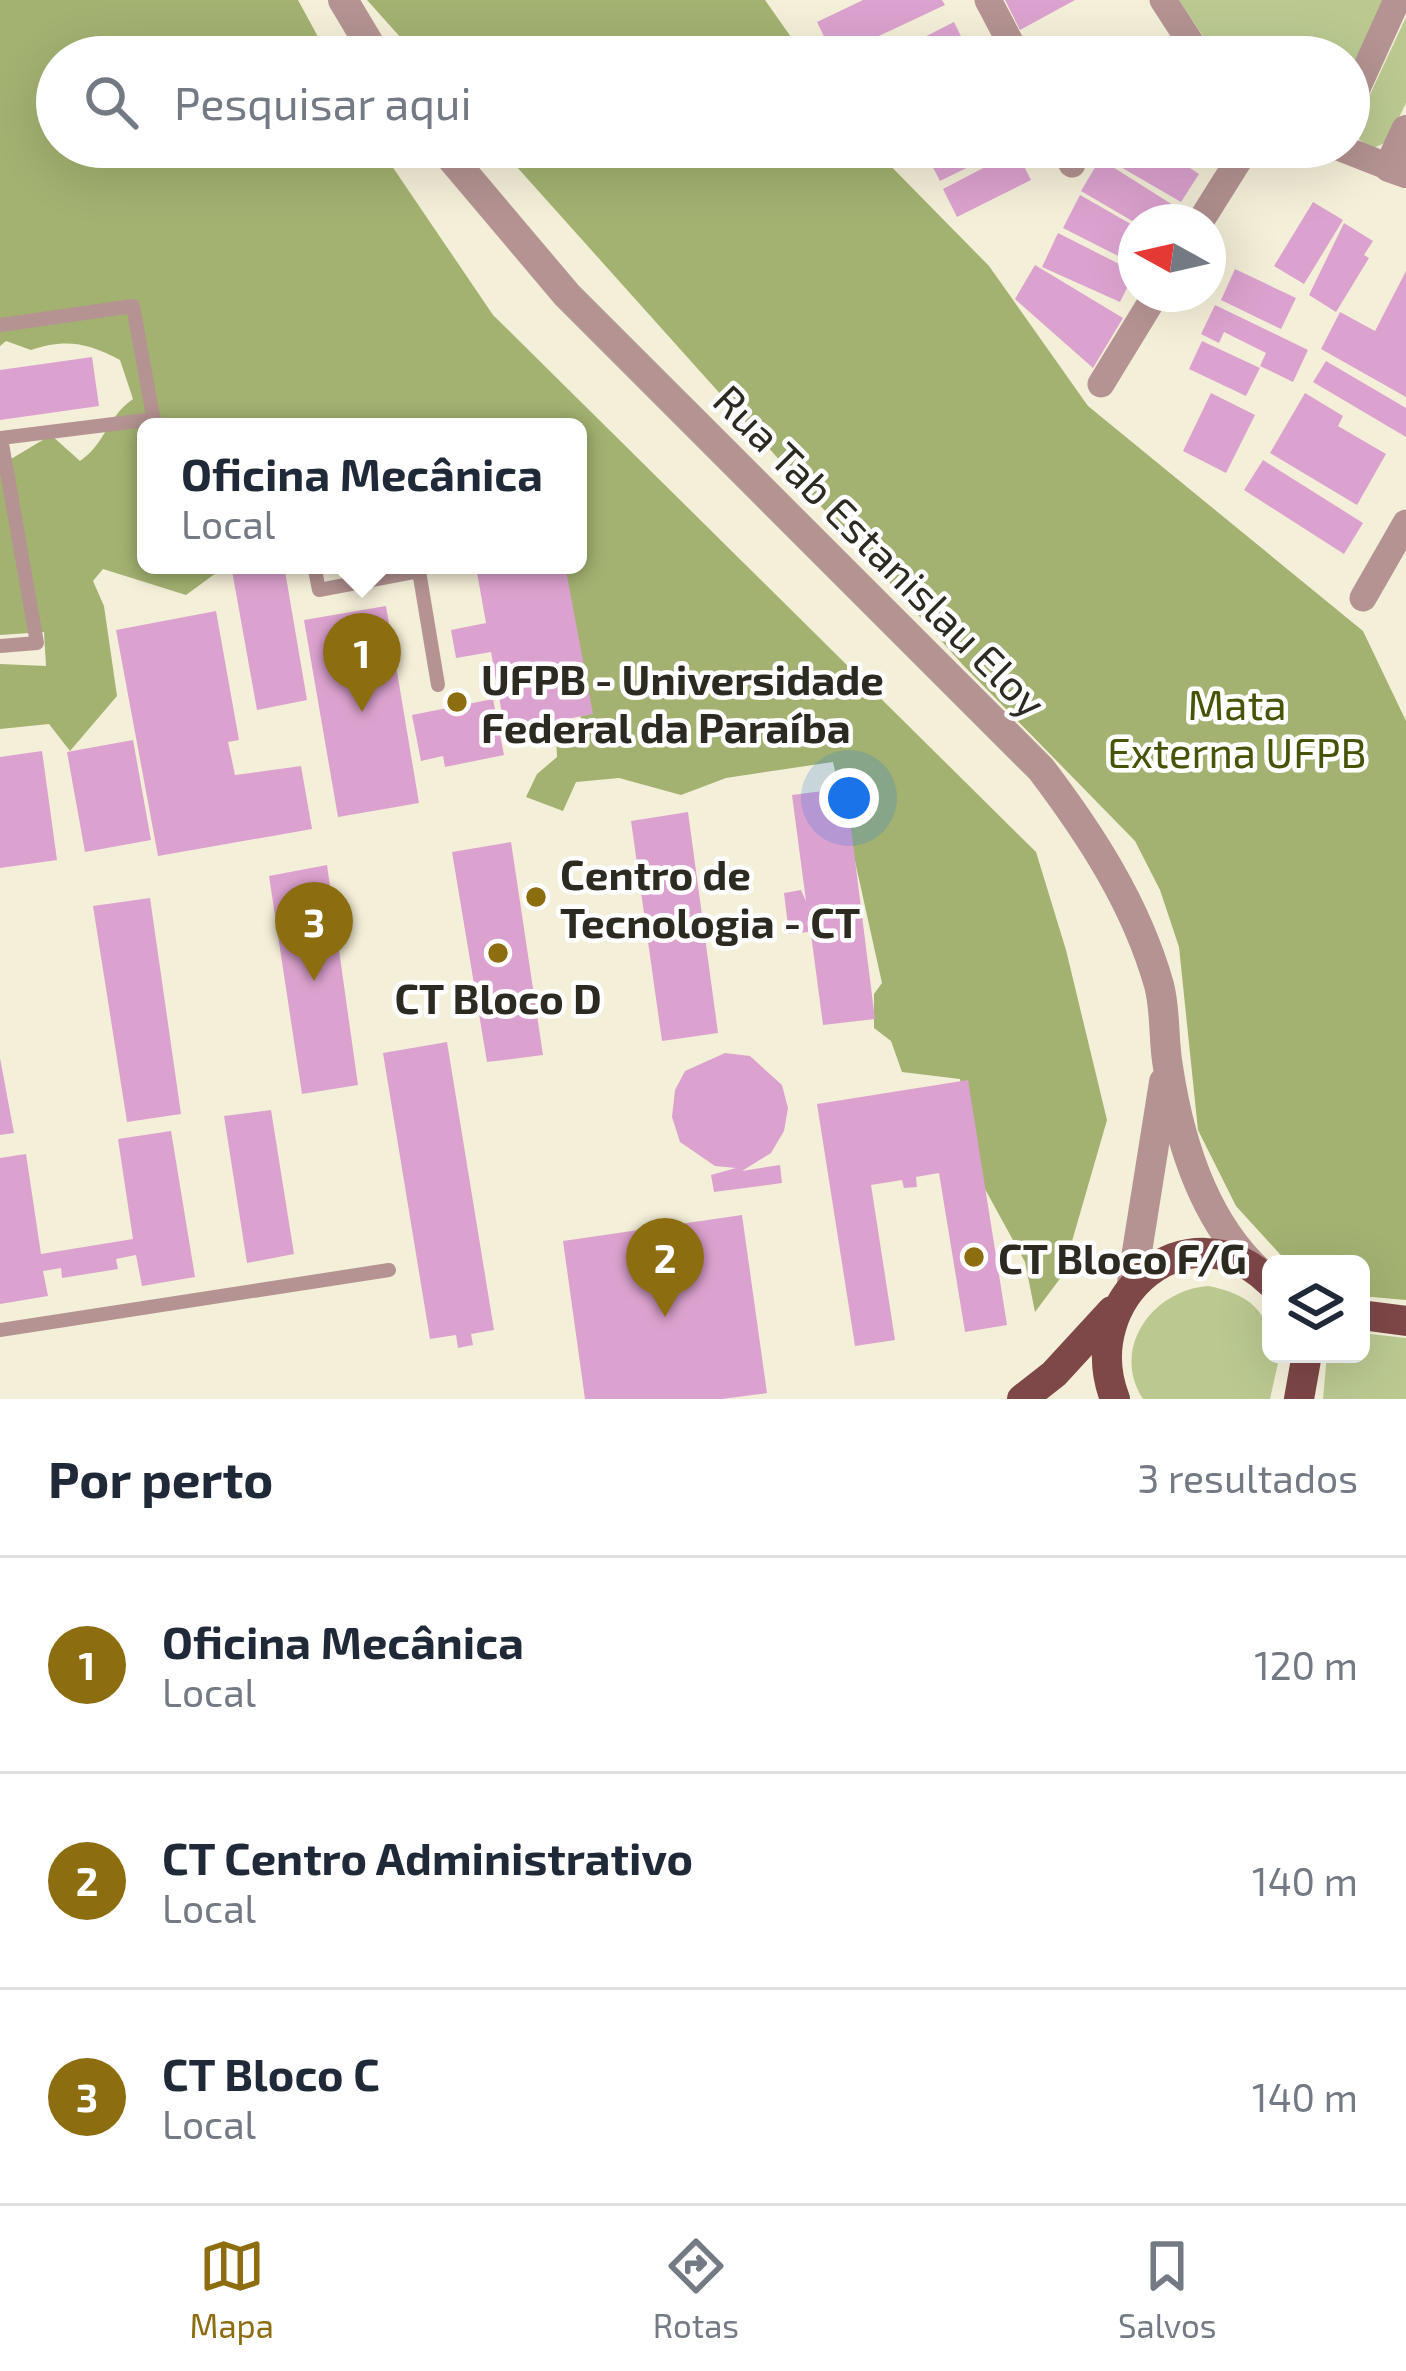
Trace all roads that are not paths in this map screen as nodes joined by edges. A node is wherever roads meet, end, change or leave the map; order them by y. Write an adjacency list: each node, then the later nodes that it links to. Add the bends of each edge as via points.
1 (344, 0): 5 (street)
2 (988, 0): 6 (street)
3 (1163, 0): 7 (street)
4 (1397, 0): 8 (street)
5 (365, 36)
6 (1007, 36)
7 (1186, 36)
8 (1370, 60)
9 (1406, 130): 12 (street)
10 (460, 168): 26 (street, Rua Tab Estanislau Eloy, via 567,295 1041,769 1092,836 1132,914 1160,988)
11 (1233, 168): 13 (street)
12 (1398, 170)
13 (1211, 204)
14 (1145, 312): 16 (street)
15 (0, 325): 17 (lane, via 133,306)
16 (1101, 384)
17 (153, 418)
18 (137, 425): 24 (lane, via 1,438 37,643)
19 (1406, 523): 23 (street)
20 (316, 574): 21 (lane, via 319,590)
21 (403, 574)
22 (420, 574): 25 (lane)
23 (1363, 598)
24 (0, 646)
25 (438, 685)
26 (1167, 1064): 28 (street, Rua Tab Estanislau Eloy, via 1180,1131 1216,1218 1231,1246); 30 (street, Rua Tab Estanislau Eloy)
27 (389, 1270): 33 (lane)
28 (1262, 1274)
29 (1262, 1277): 30 (main road, via 1209,1254 1156,1264)
30 (1126, 1292): 35 (main road); 36 (main road, via 1106,1350)
31 (1370, 1316): 32 (main road)
32 (1406, 1321)
33 (0, 1330)
34 (1305, 1363): 37 (main road)
35 (1022, 1399)
36 (1115, 1399)
37 (1299, 1399)

